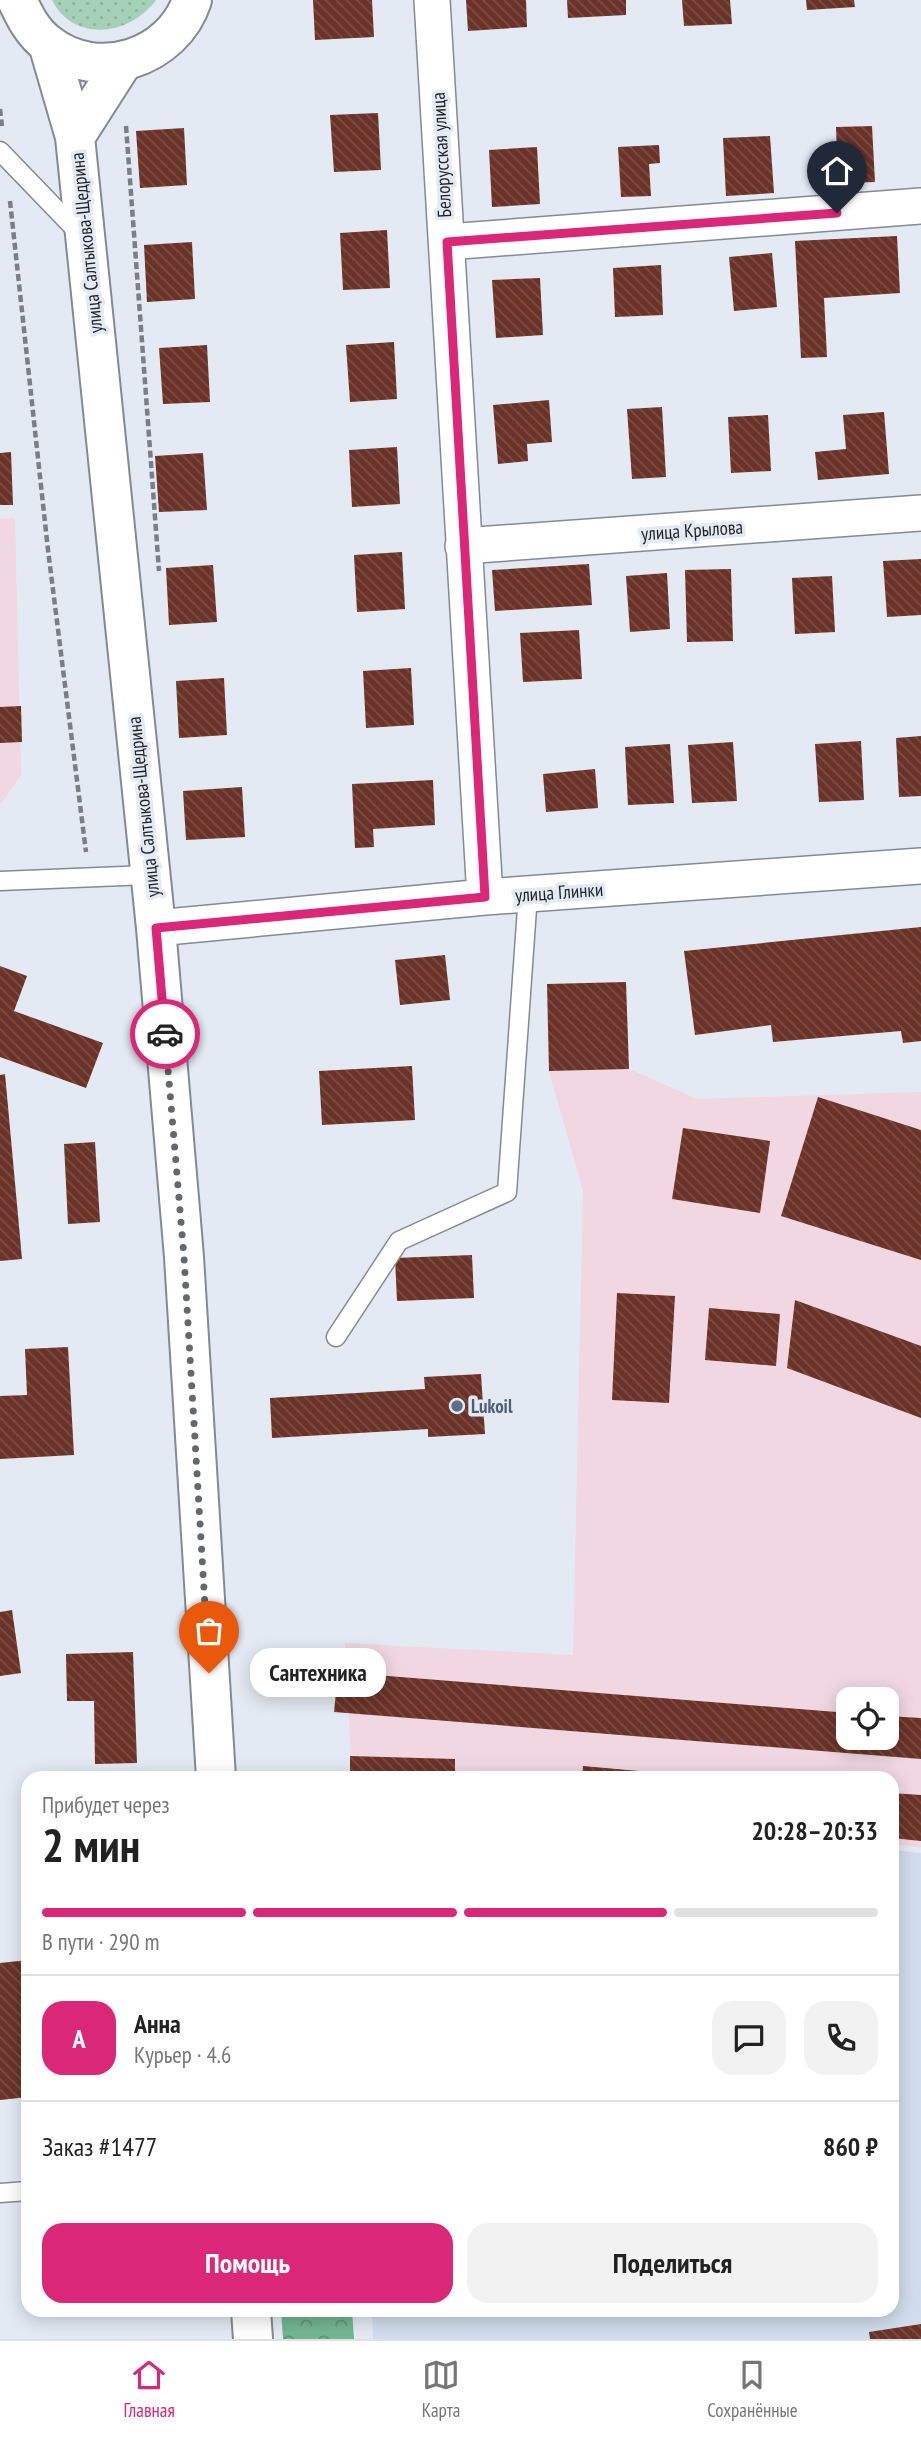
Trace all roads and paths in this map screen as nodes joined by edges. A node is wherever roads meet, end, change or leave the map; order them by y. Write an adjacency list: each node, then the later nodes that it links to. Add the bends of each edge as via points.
1 (17, 0): 4 (main road, via 28,23)
2 (192, 0): 5 (main road, via 172,35 149,52)
3 (432, 0): 12 (street, Белорусская улица)
4 (48, 44): 5 (main road, via 97,64); 8 (main road)
5 (123, 62): 8 (main road, улица Салтыкова-Щедрина)
6 (0, 109): 9 (path)
7 (125, 119): 15 (path)
8 (75, 137): 11 (main road, улица Салтыкова-Щедрина)
9 (3, 153): 11 (lane); 18 (path)
10 (921, 206): 12 (street)
11 (86, 240): 17 (main road, улица Салтыкова-Щедрина)
12 (447, 242): 14 (street, Белорусская улица)
13 (921, 513): 14 (street, улица Крылова)
14 (463, 546): 21 (street, Белорусская улица)
15 (160, 578)
16 (921, 866): 20 (street, улица Глинки)
17 (149, 875): 18 (lane); 22 (main road, улица Салтыкова-Щедрина)
18 (89, 877): 19 (lane)
19 (0, 881)
20 (528, 894): 21 (street, улица Глинки); 23 (lane, via 507,1192 399,1241)
21 (485, 897): 22 (street, улица Глинки)
22 (156, 928): 24 (main road, улица Салтыкова-Щедрина, via 184,1257)
23 (336, 1337)
24 (216, 1771)
25 (21, 2192): 26 (lane)
26 (0, 2193)
27 (251, 2317): 28 (main road)
28 (253, 2339)

